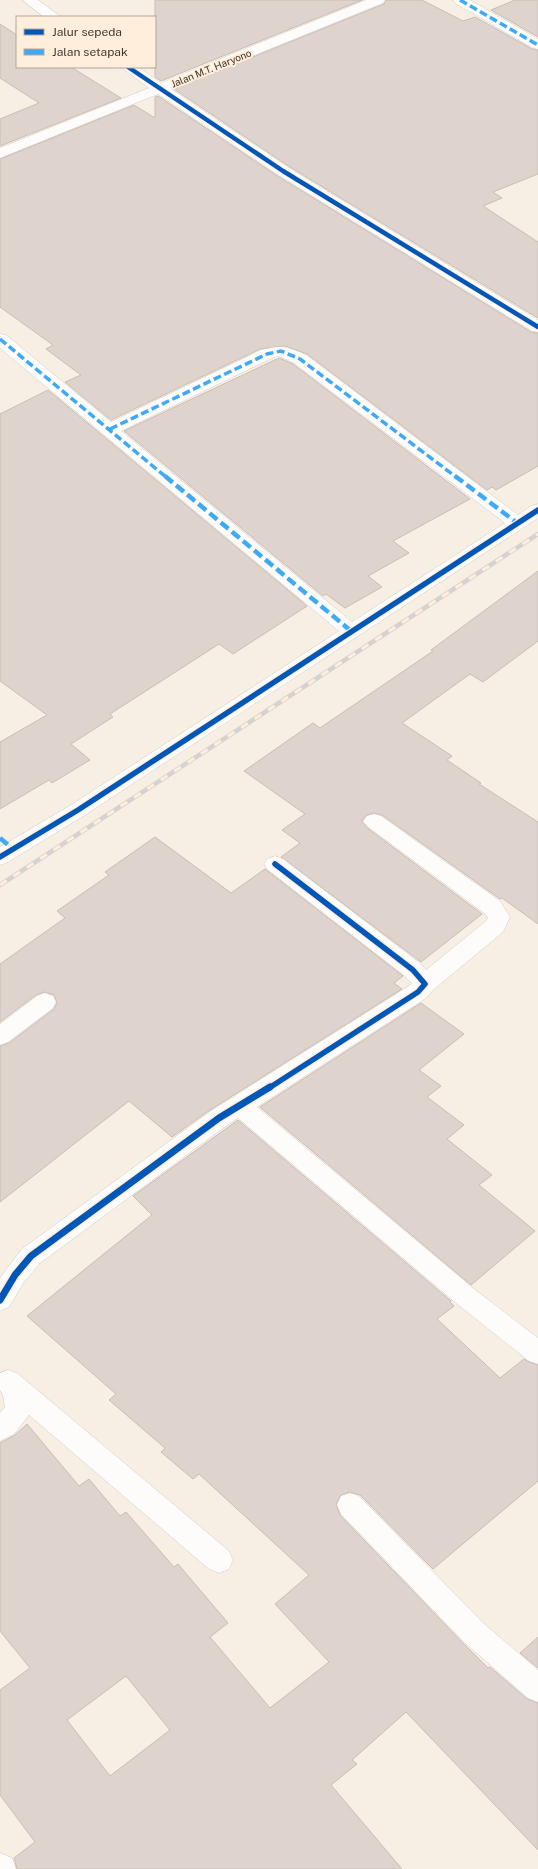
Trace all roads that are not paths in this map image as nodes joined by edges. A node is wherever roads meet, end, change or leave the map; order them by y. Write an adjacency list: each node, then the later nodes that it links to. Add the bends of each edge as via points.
1 (29, 0): 4 (street)
2 (378, 0): 7 (street, Jalan M.T. Haryono)
3 (460, 0): 5 (street)
4 (53, 16)
5 (538, 45)
6 (130, 68): 7 (street)
7 (161, 89): 8 (street, Jalan M.T. Haryono); 9 (street, via 283,171)
8 (0, 153)
9 (538, 327)
10 (0, 339): 11 (street)
11 (110, 429): 13 (street, via 268,354 281,351 300,359); 14 (street)
12 (538, 510): 13 (street)
13 (517, 523): 14 (street)
14 (351, 631): 16 (street, via 78,810)
15 (374, 821): 18 (street, via 492,908 499,917 495,926)
16 (4, 848)
17 (275, 864): 18 (street, via 413,970)
18 (425, 984): 21 (street, via 418,992)
19 (45, 1002): 20 (street)
20 (0, 1036)
21 (240, 1106): 22 (street, via 219,1118 31,1256 15,1275); 23 (street, via 466,1296)
22 (0, 1300)
23 (538, 1353)
24 (4, 1375): 25 (street, via 16,1393 18,1410); 27 (street)
25 (0, 1429)
26 (350, 1505): 28 (street, via 473,1632)
27 (219, 1560)
28 (538, 1688)

